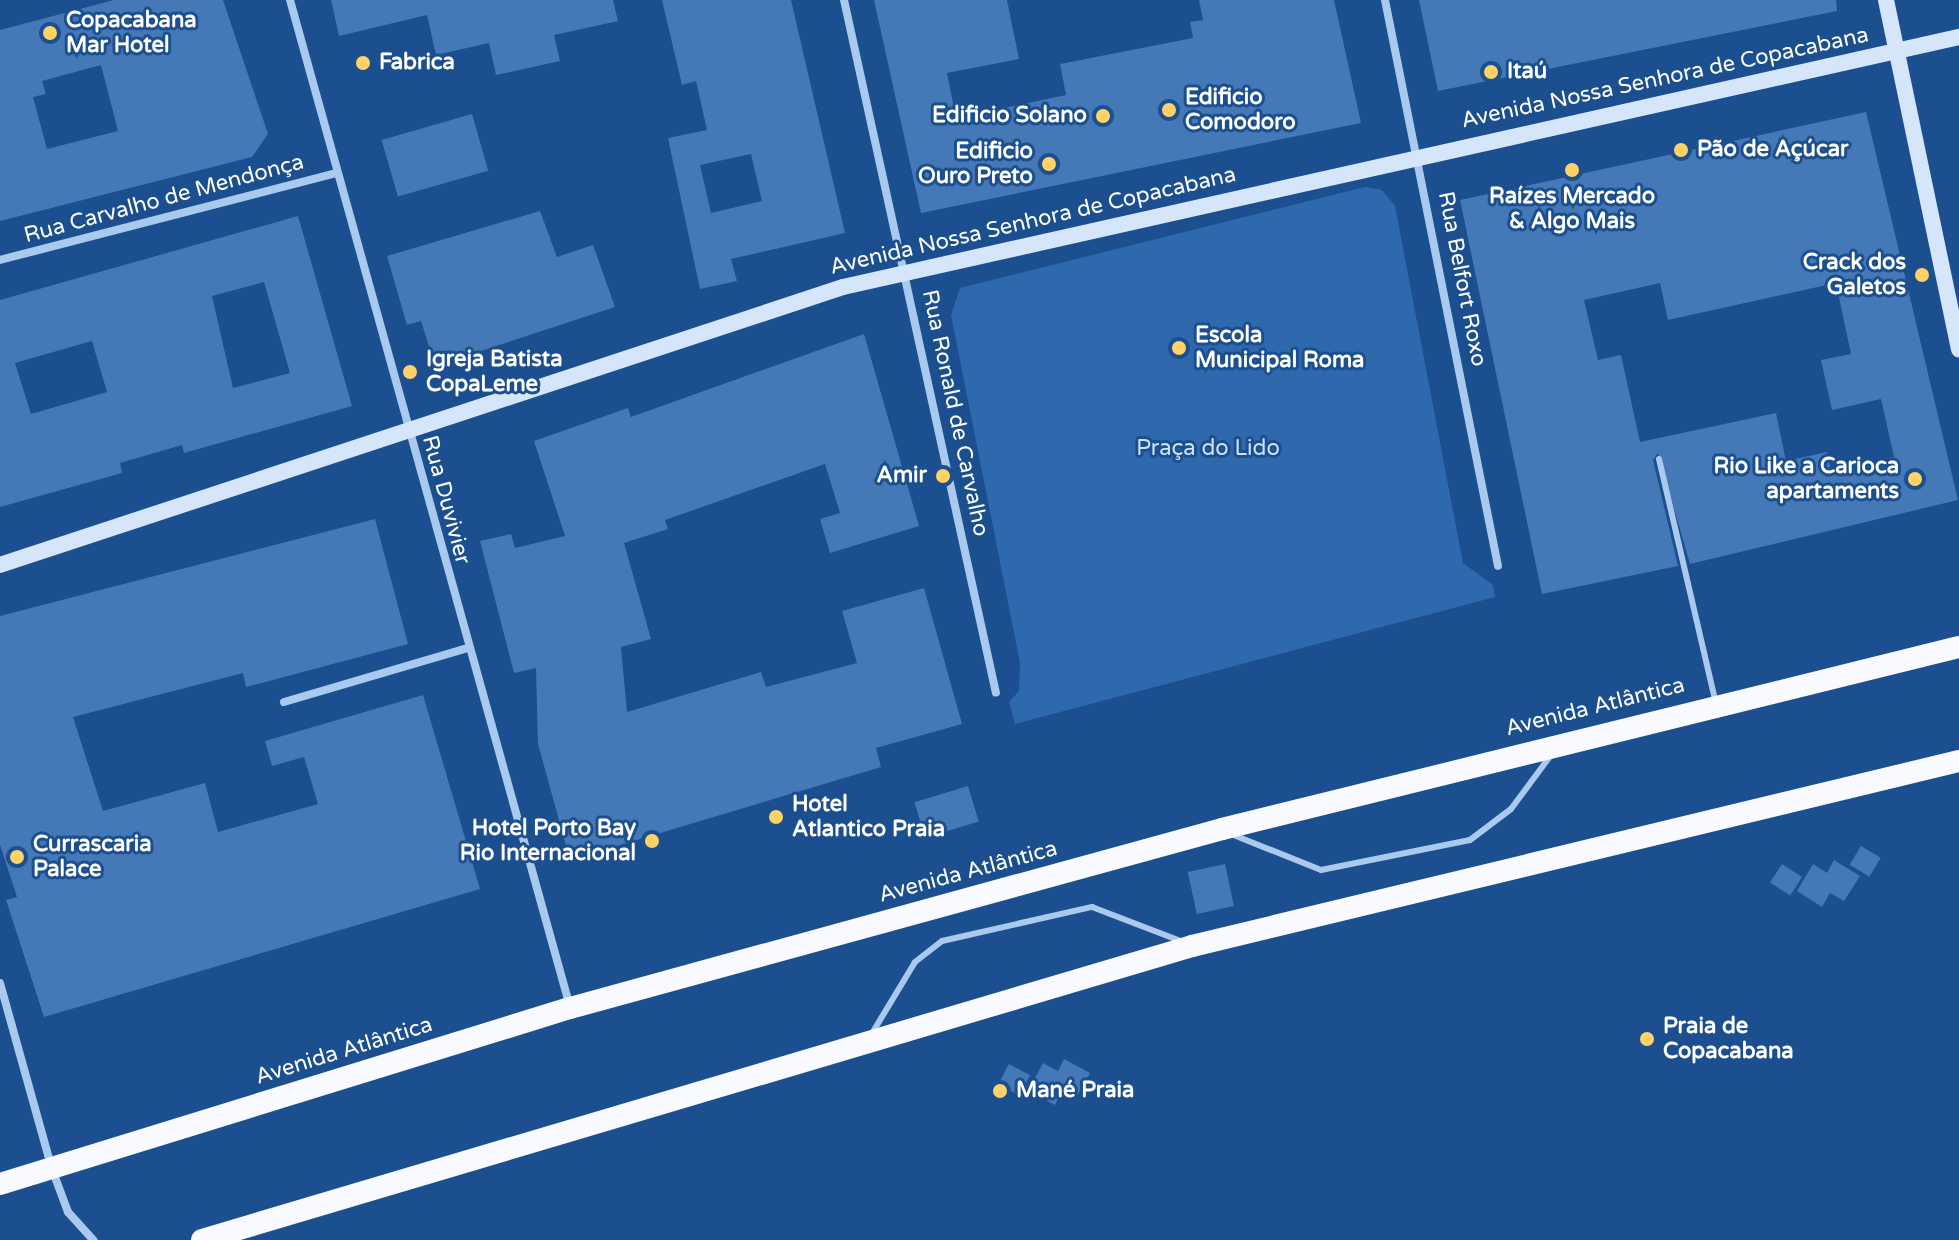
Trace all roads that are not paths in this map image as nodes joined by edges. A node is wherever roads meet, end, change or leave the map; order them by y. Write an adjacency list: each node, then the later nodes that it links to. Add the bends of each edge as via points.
1 (290, 0): 8 (street, Rua Duvivier)
2 (844, 0): 10 (street, Rua Ronald de Carvalho)
3 (1385, 0): 7 (street, Rua Belfort Roxo)
4 (1886, 0): 6 (main road)
5 (1959, 37): 6 (main road, Avenida Nossa Senhora de Copacabana)
6 (1896, 50): 7 (main road, Avenida Nossa Senhora de Copacabana); 11 (main road)
7 (1420, 156): 10 (main road, Avenida Nossa Senhora de Copacabana); 15 (street, Rua Belfort Roxo)
8 (337, 173): 9 (street, Rua Carvalho de Mendonça); 12 (street, Rua Duvivier)
9 (0, 260)
10 (906, 271): 12 (main road, Avenida Nossa Senhora de Copacabana); 18 (street, Rua Ronald de Carvalho)
11 (1959, 349)
12 (409, 435): 14 (main road, Avenida Nossa Senhora de Copacabana); 17 (street, Rua Duvivier)
13 (1659, 459): 20 (lane)
14 (0, 565)
15 (1498, 566)
16 (1959, 647): 20 (highway, Avenida Atlântica)
17 (468, 648): 19 (street); 26 (street, Rua Duvivier)
18 (996, 693)
19 (284, 702)
20 (1716, 705): 21 (highway, Avenida Atlântica)
21 (1560, 742): 23 (highway, Avenida Atlântica); 23 (lane, via 1511,809 1470,840 1321,870)
22 (1959, 761): 24 (highway)
23 (1222, 829): 26 (highway, Avenida Atlântica)
24 (1192, 946): 27 (highway); 27 (lane, via 1092,907 942,941 915,962)
25 (0, 983): 28 (street)
26 (570, 1008): 28 (highway, Avenida Atlântica)
27 (871, 1035): 31 (highway)
28 (52, 1169): 29 (highway, Avenida Atlântica); 30 (street, via 68,1212)
29 (0, 1184)
30 (93, 1240)
31 (202, 1240)

